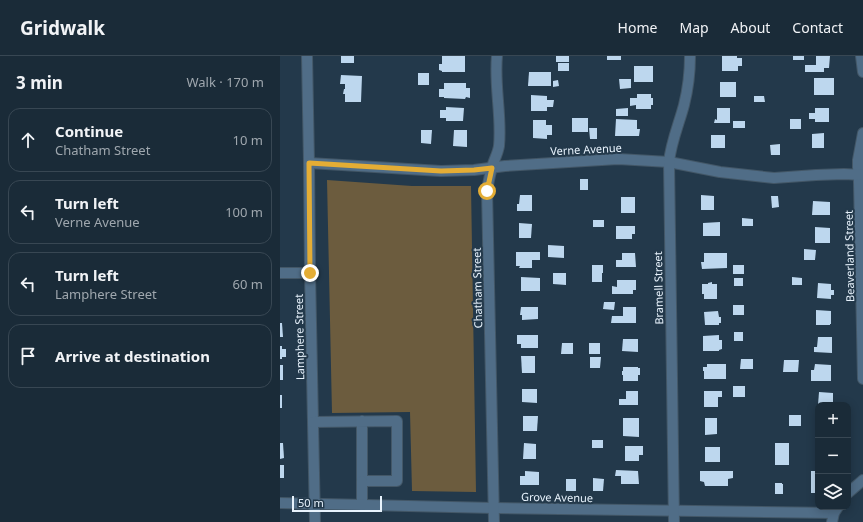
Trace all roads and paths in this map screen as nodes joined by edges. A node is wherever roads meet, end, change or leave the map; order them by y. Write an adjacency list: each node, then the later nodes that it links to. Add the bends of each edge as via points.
1 (307, 56): 8 (street, Lamphere Street)
2 (497, 56): 9 (street, Chatham Street, via 500,130)
3 (690, 56): 7 (street, Bramell Street, via 687,91)
4 (861, 56): 5 (street)
5 (863, 72)
6 (863, 133): 10 (street, Beaverland Street, via 858,160)
7 (669, 162): 9 (street, Verne Avenue, via 618,159); 10 (street, Verne Avenue, via 720,172 774,178); 23 (street, Bramell Street)
8 (309, 163): 9 (street, Verne Avenue, via 441,171); 12 (street, Lamphere Street)
9 (492, 168): 22 (street, Chatham Street, via 487,191)
10 (861, 175): 13 (street, Beaverland Street)
11 (280, 273): 12 (street)
12 (310, 273): 15 (street, Lamphere Street)
13 (863, 379)
14 (362, 421): 15 (street); 17 (street); 17 (street, via 396,421 396,481)
15 (313, 422): 20 (street, Lamphere Street)
16 (863, 480): 18 (street)
17 (362, 481): 21 (street)
18 (851, 490)
19 (280, 503): 20 (street, Grove Avenue)
20 (315, 504): 21 (street, Grove Avenue); 25 (street, Lamphere Street)
21 (362, 505): 22 (street, Grove Avenue)
22 (494, 508): 23 (street, Grove Avenue); 26 (street, Chatham Street)
23 (673, 510): 24 (street, Grove Avenue); 27 (street, Bramell Street)
24 (835, 514)
25 (315, 522)
26 (494, 522)
27 (674, 522)

